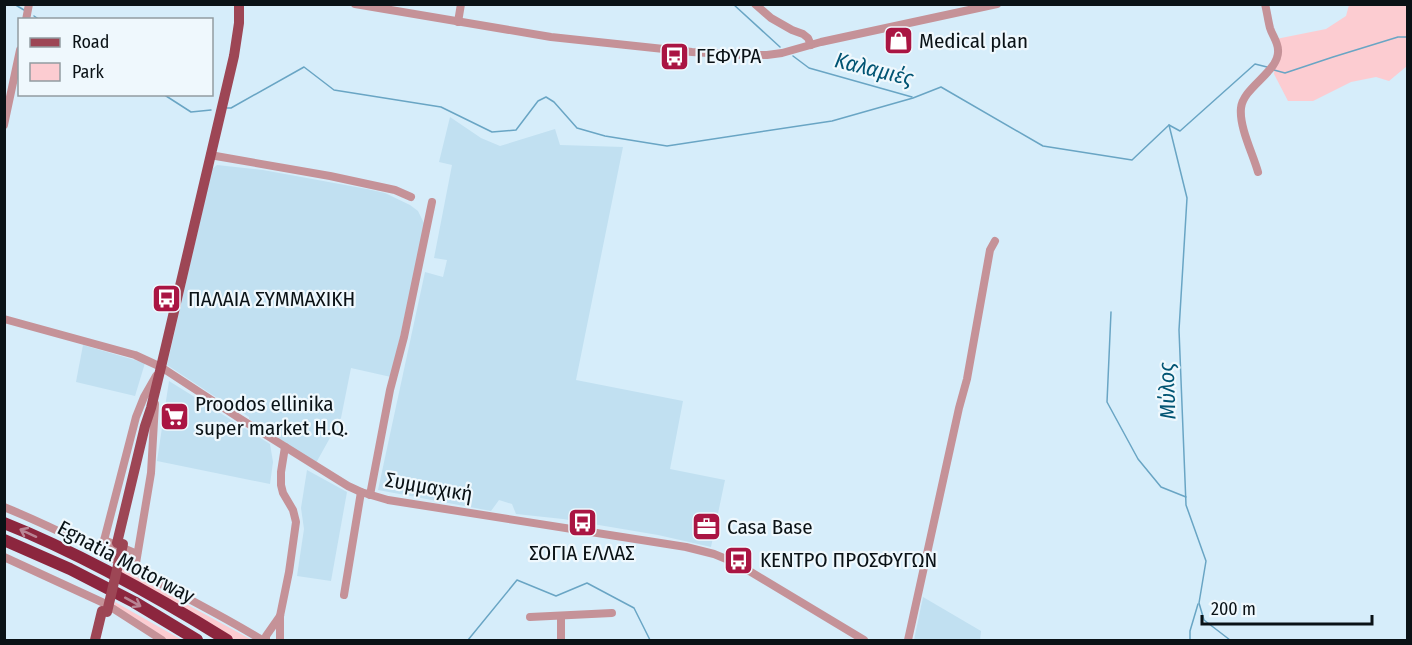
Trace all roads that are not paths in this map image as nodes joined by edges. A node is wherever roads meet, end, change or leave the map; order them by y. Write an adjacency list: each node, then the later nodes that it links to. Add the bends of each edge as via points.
1 (239, 4): 11 (main road, via 234,56)
2 (355, 4): 7 (street)
3 (461, 4): 7 (street)
4 (755, 4): 8 (street, via 771,18 803,34)
5 (997, 4): 8 (street)
6 (1265, 4): 12 (street, via 1278,55 1241,107 1244,131)
7 (458, 22): 8 (street, via 551,37 692,52 774,54)
8 (811, 45)
9 (18, 59): 10 (street)
10 (4, 125)
11 (210, 155): 13 (street, via 330,176); 17 (main road)
12 (1258, 172)
13 (411, 197)
14 (432, 202): 21 (street)
15 (995, 241): 47 (street)
16 (4, 319): 17 (street, Συμμαχική, via 135,355)
17 (161, 367): 18 (main road); 19 (street, Συμμαχική); 25 (street, via 139,406)
18 (156, 388): 27 (street, via 152,465); 31 (main road)
19 (285, 447): 20 (street, Συμμαχική); 33 (street, via 281,485 296,522)
20 (361, 492): 21 (street, Συμμαχική); 30 (street)
21 (370, 495): 46 (street, Συμμαχική, via 714,554 736,563)
22 (4, 507): 26 (street)
23 (4, 523): 41 (highway, Egnatia Motorway, one-way to 23, via 75,555)
24 (4, 540): 40 (highway, Egnatia Motorway, one-way to 40, via 70,569)
25 (104, 540): 26 (street); 27 (street)
26 (101, 552): 29 (street)
27 (137, 554): 29 (street)
28 (4, 557): 39 (street, via 106,604)
29 (135, 569): 42 (street)
30 (344, 595)
31 (105, 611): 37 (main road); 38 (main road)
32 (612, 613): 34 (street)
33 (280, 616): 36 (street); 42 (street)
34 (561, 616): 35 (street); 45 (street)
35 (530, 617)
36 (279, 630): 43 (street); 44 (street)
37 (95, 640)
38 (101, 640)
39 (162, 640)
40 (197, 640)
41 (227, 640)
42 (264, 640)
43 (271, 640)
44 (280, 640)
45 (561, 640)
46 (864, 640)
47 (908, 640)

